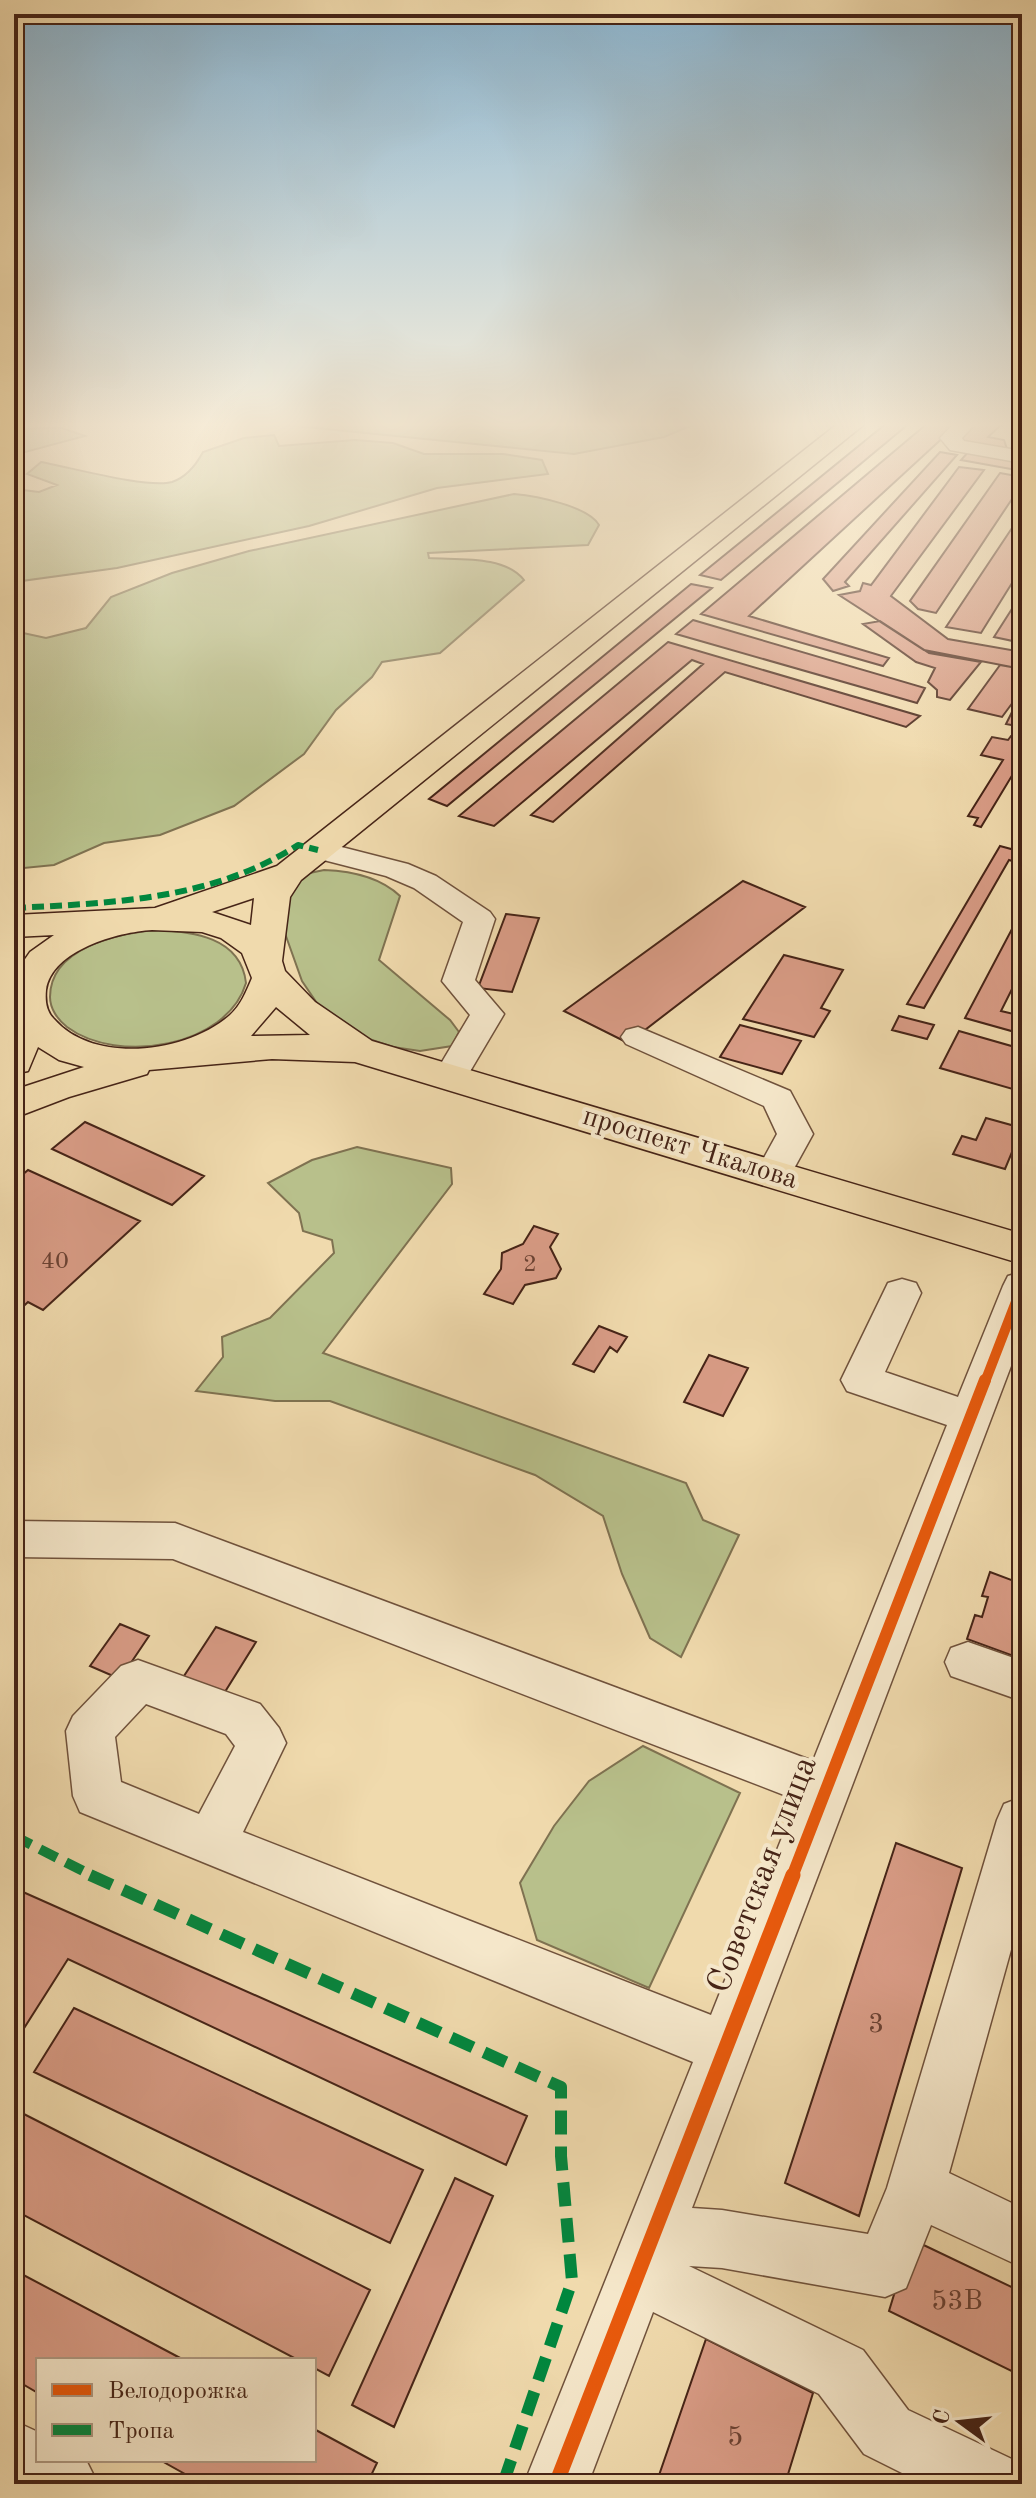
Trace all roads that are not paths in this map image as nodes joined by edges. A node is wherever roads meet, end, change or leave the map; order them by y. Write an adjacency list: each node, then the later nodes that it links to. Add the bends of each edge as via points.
1 (709, 539): 2 (main road)
2 (318, 850): 3 (main road); 12 (street, via 425,882 479,919 458,981 487,1014)
3 (289, 873): 4 (main road); 6 (main road, via 272,897)
4 (139, 919): 5 (main road); 6 (main road, via 191,918 224,926 249,940); 7 (main road, via 82,934 50,954 30,979)
5 (14, 926)
6 (268, 969): 9 (main road, via 305,1014); 10 (main road, via 259,1009 239,1027)
7 (23, 1006): 10 (main road, via 54,1042 97,1058); 11 (main road)
8 (638, 1037): 14 (street, via 778,1099 795,1134)
9 (358, 1050): 10 (main road, via 287,1047); 12 (main road, проспект Чкалова)
10 (166, 1057): 13 (main road)
11 (14, 1062)
12 (450, 1077): 14 (main road, проспект Чкалова)
13 (14, 1105)
14 (773, 1174): 15 (main road, проспект Чкалова)
15 (1022, 1249)
16 (1022, 1286): 18 (street, Советская улица)
17 (902, 1293): 18 (street, via 861,1380)
18 (971, 1417): 22 (street, Советская улица)
19 (14, 1539): 22 (street, via 175,1541)
20 (968, 1662): 21 (street)
21 (1022, 1681)
22 (827, 1789): 25 (street, Советская улица)
23 (1022, 1820): 26 (street)
24 (211, 1843): 25 (street)
25 (726, 2048): 28 (street, Советская улица)
26 (916, 2188): 27 (street); 28 (street, via 885,2267 722,2239)
27 (1022, 2238)
28 (646, 2254): 31 (street, Советская улица); 32 (street, via 841,2372 886,2432)
29 (14, 2453): 30 (street)
30 (66, 2484)
31 (556, 2484)
32 (993, 2484)

